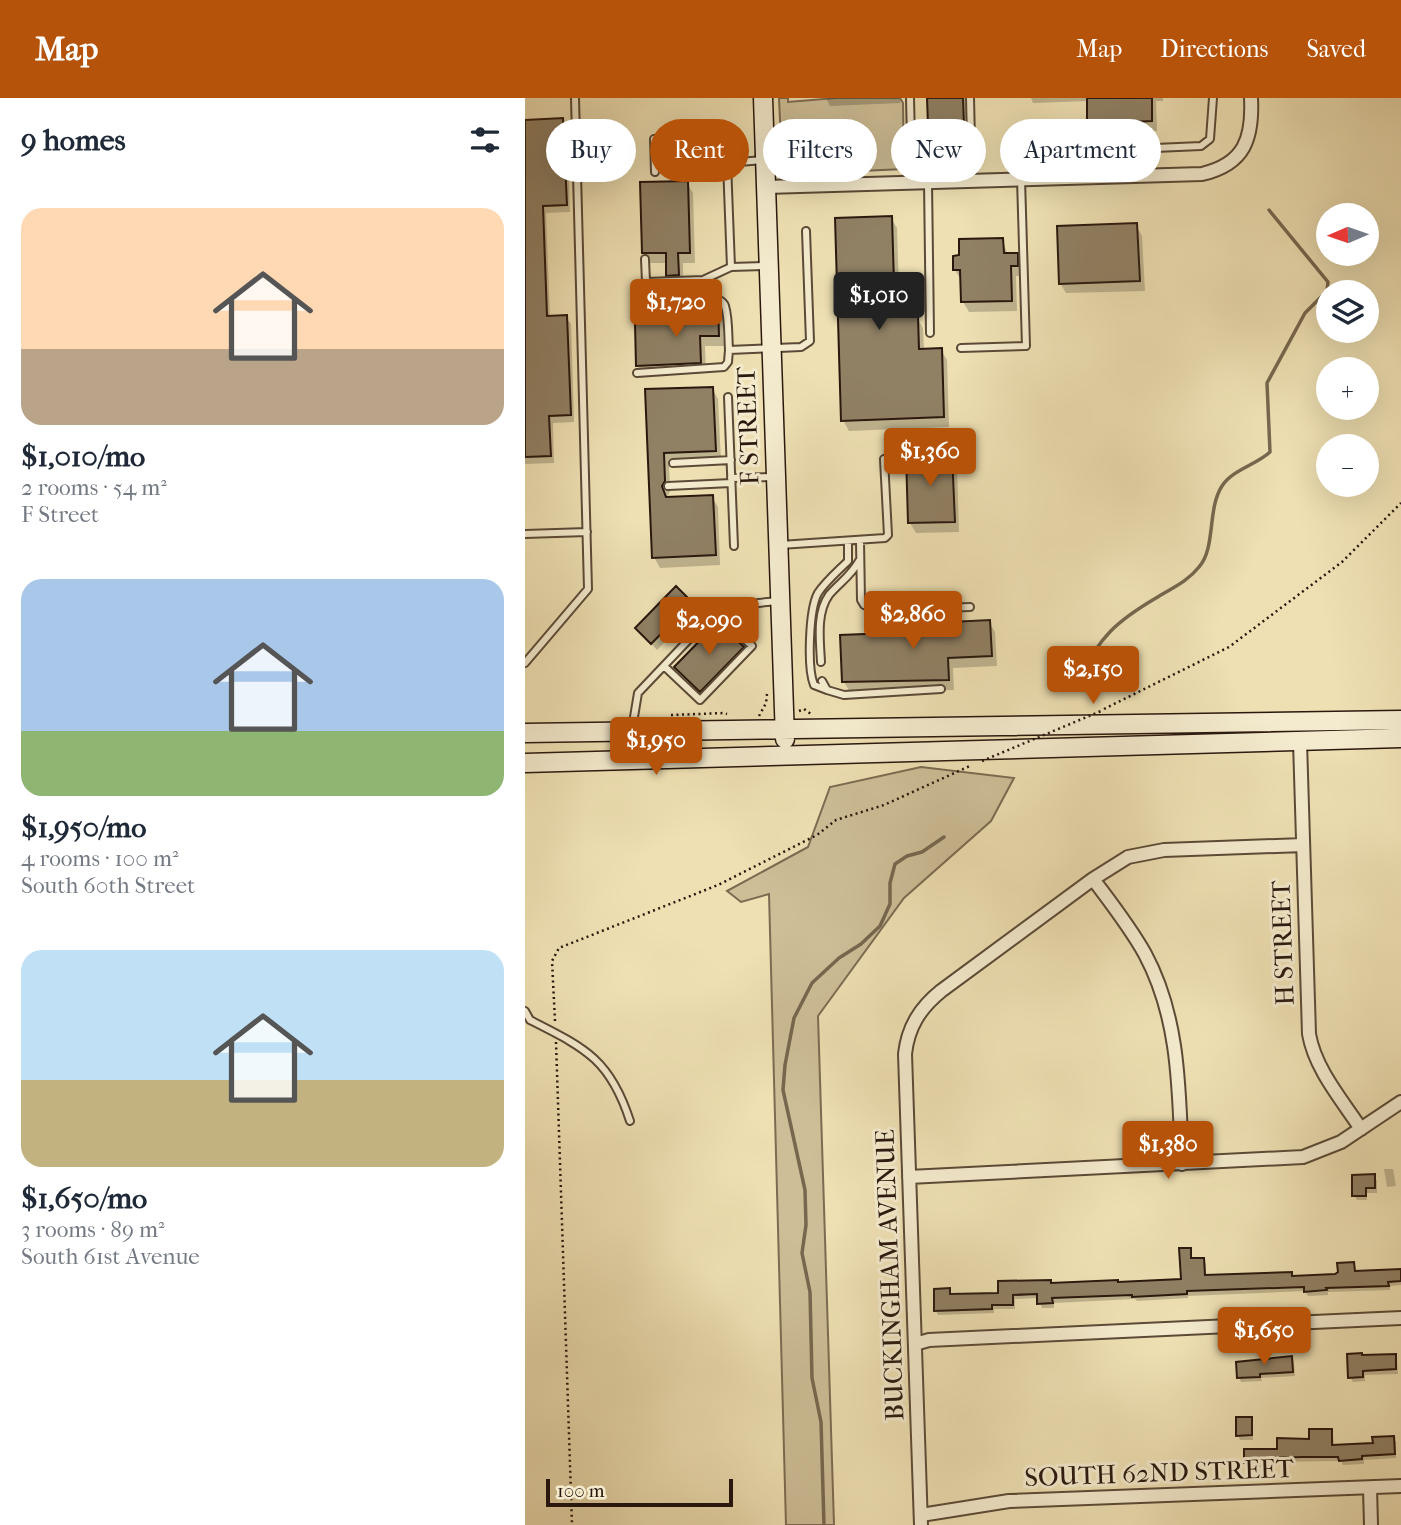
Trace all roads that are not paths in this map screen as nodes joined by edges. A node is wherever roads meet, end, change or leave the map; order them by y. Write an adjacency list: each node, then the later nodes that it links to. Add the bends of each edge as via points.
1 (575, 98): 35 (lane)
2 (762, 98): 7 (main road, F STREET)
3 (910, 98): 8 (lane)
4 (970, 98): 9 (lane)
5 (1213, 98): 10 (lane, via 1210,139 1201,146)
6 (1251, 98): 11 (street, via 1252,122 1245,145 1227,165 1202,174)
7 (763, 119)
8 (910, 119)
9 (971, 119)
10 (1161, 148)
11 (1161, 175)
12 (728, 182): 21 (lane)
13 (766, 182): 17 (main road, F STREET)
14 (912, 182): 17 (street)
15 (928, 182): 23 (lane)
16 (1021, 182): 24 (lane, via 1025,346)
17 (766, 187): 20 (main road, F STREET)
18 (806, 230): 25 (lane, via 810,341 801,347)
19 (645, 259): 21 (lane, via 646,282 703,280)
20 (769, 266): 21 (lane); 25 (main road, F STREET)
21 (731, 267)
22 (642, 301): 26 (lane, via 720,298 725,304)
23 (930, 333)
24 (961, 348)
25 (772, 349): 26 (lane); 32 (main road, F STREET)
26 (729, 350): 27 (lane, via 724,368)
27 (637, 373)
28 (728, 397): 30 (lane)
29 (884, 459): 37 (lane, via 888,535)
30 (731, 460): 31 (lane); 33 (lane)
31 (673, 463)
32 (776, 477): 33 (lane); 39 (main road, F STREET)
33 (731, 480): 34 (lane); 40 (lane)
34 (668, 486)
35 (587, 532): 36 (lane); 50 (lane, via 588,589)
36 (525, 534)
37 (860, 541): 38 (lane); 41 (lane)
38 (848, 542): 39 (lane); 54 (lane, via 848,561 818,593 814,604 811,678 814,685)
39 (778, 545): 42 (main road, F STREET)
40 (734, 546)
41 (859, 559): 43 (lane, via 861,600 868,607); 49 (lane, via 823,606)
42 (780, 601): 44 (lane); 56 (main road, F STREET)
43 (970, 607)
44 (715, 612): 45 (lane); 51 (lane, via 752,646 700,700)
45 (702, 626): 46 (lane); 47 (lane)
46 (708, 633)
47 (689, 639): 48 (lane); 51 (lane, via 679,656)
48 (696, 645)
49 (821, 662)
50 (525, 663)
51 (664, 666): 57 (lane, via 638,693)
52 (822, 681): 54 (lane)
53 (941, 689): 54 (lane, via 844,695)
54 (827, 690)
55 (1401, 720): 56 (main road)
56 (785, 727): 57 (main road); 61 (main road, F STREET)
57 (632, 730): 58 (main road)
58 (525, 733)
59 (1401, 738): 60 (main road)
60 (1300, 742): 61 (main road); 63 (street, H STREET)
61 (786, 753): 62 (main road)
62 (525, 763)
63 (1303, 845): 64 (street, via 1146,852 1115,863); 68 (street, H STREET, via 1311,1048)
64 (1093, 879): 69 (street, via 1145,955 1166,1009 1177,1059); 70 (street, BUCKINGHAM AVENUE, via 932,998 912,1025 905,1054)
65 (525, 1011): 67 (lane, via 530,1020 594,1056 621,1091)
66 (1401, 1102): 68 (street)
67 (631, 1121)
68 (1361, 1129): 69 (street, via 1329,1149 1303,1157)
69 (1182, 1164): 70 (street)
70 (909, 1177): 72 (street, BUCKINGHAM AVENUE)
71 (1401, 1318): 72 (street)
72 (915, 1344): 75 (street, BUCKINGHAM AVENUE)
73 (1401, 1486): 74 (street, SOUTH 62ND STREET)
74 (1370, 1488): 75 (street, SOUTH 62ND STREET, via 1009,1501); 76 (street)
75 (921, 1520)
76 (1371, 1525)

